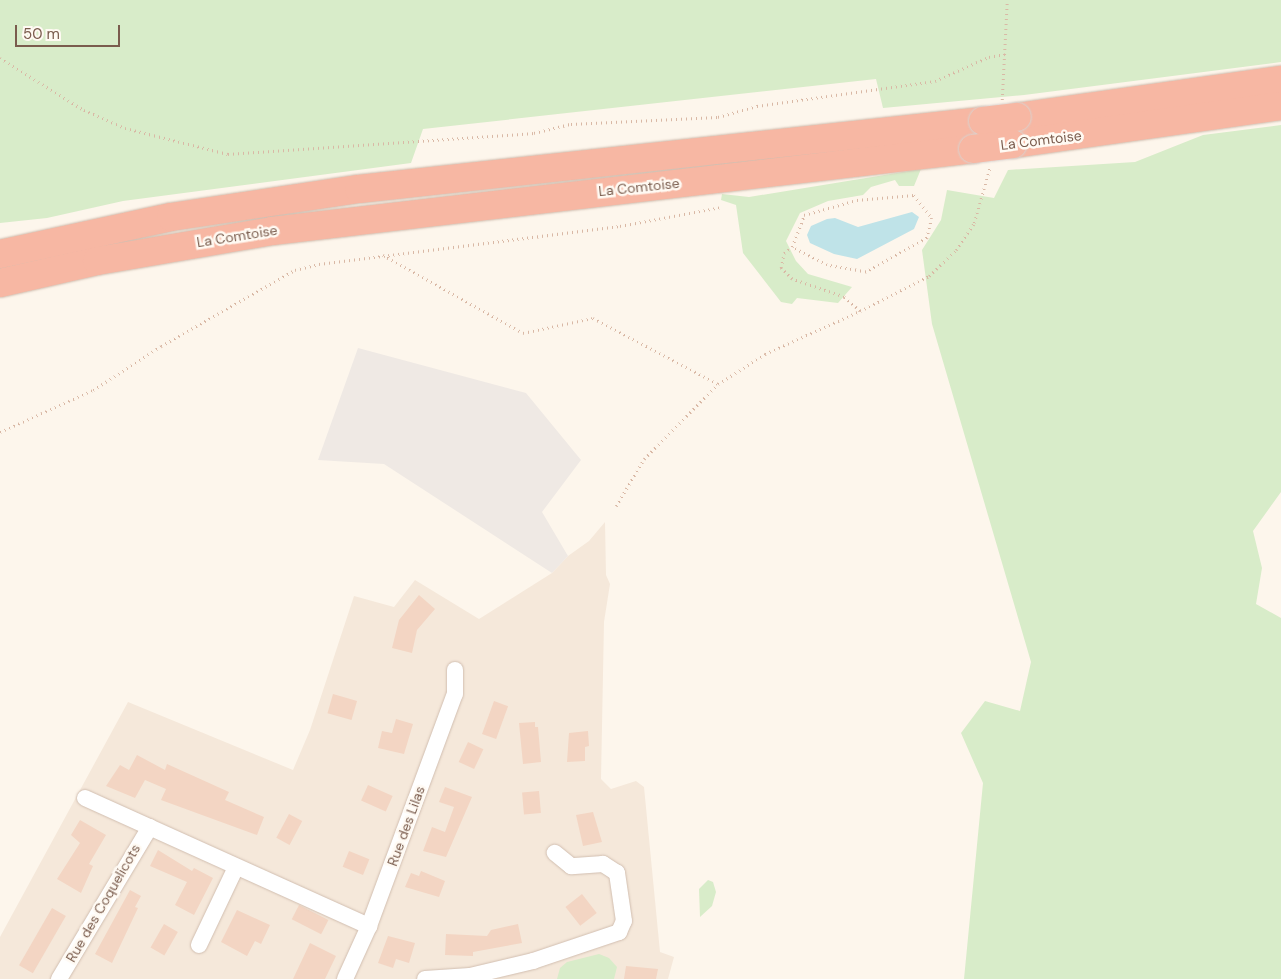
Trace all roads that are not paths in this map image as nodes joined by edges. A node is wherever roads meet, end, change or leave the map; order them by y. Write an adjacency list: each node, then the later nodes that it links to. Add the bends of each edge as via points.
1 (1281, 80): 3 (highway, La Comtoise, via 396,184)
2 (1281, 106): 6 (highway, La Comtoise, bridge, via 1013,144 982,156 272,230 97,260)
3 (171, 217): 4 (highway); 5 (highway, La Comtoise)
4 (0, 235)
5 (0, 254)
6 (0, 283)
7 (455, 670): 12 (street, Rue des Lilas, via 454,694)
8 (85, 798): 9 (street)
9 (150, 828): 11 (street); 14 (street, Rue des Coquelicots, via 135,847)
10 (554, 853): 16 (street, via 571,866 603,864 617,873 624,921 619,932 533,961 470,976)
11 (236, 867): 12 (street); 13 (street)
12 (369, 926): 15 (street, Rue des Lilas)
13 (199, 945)
14 (59, 979)
15 (347, 979)
16 (425, 979)

